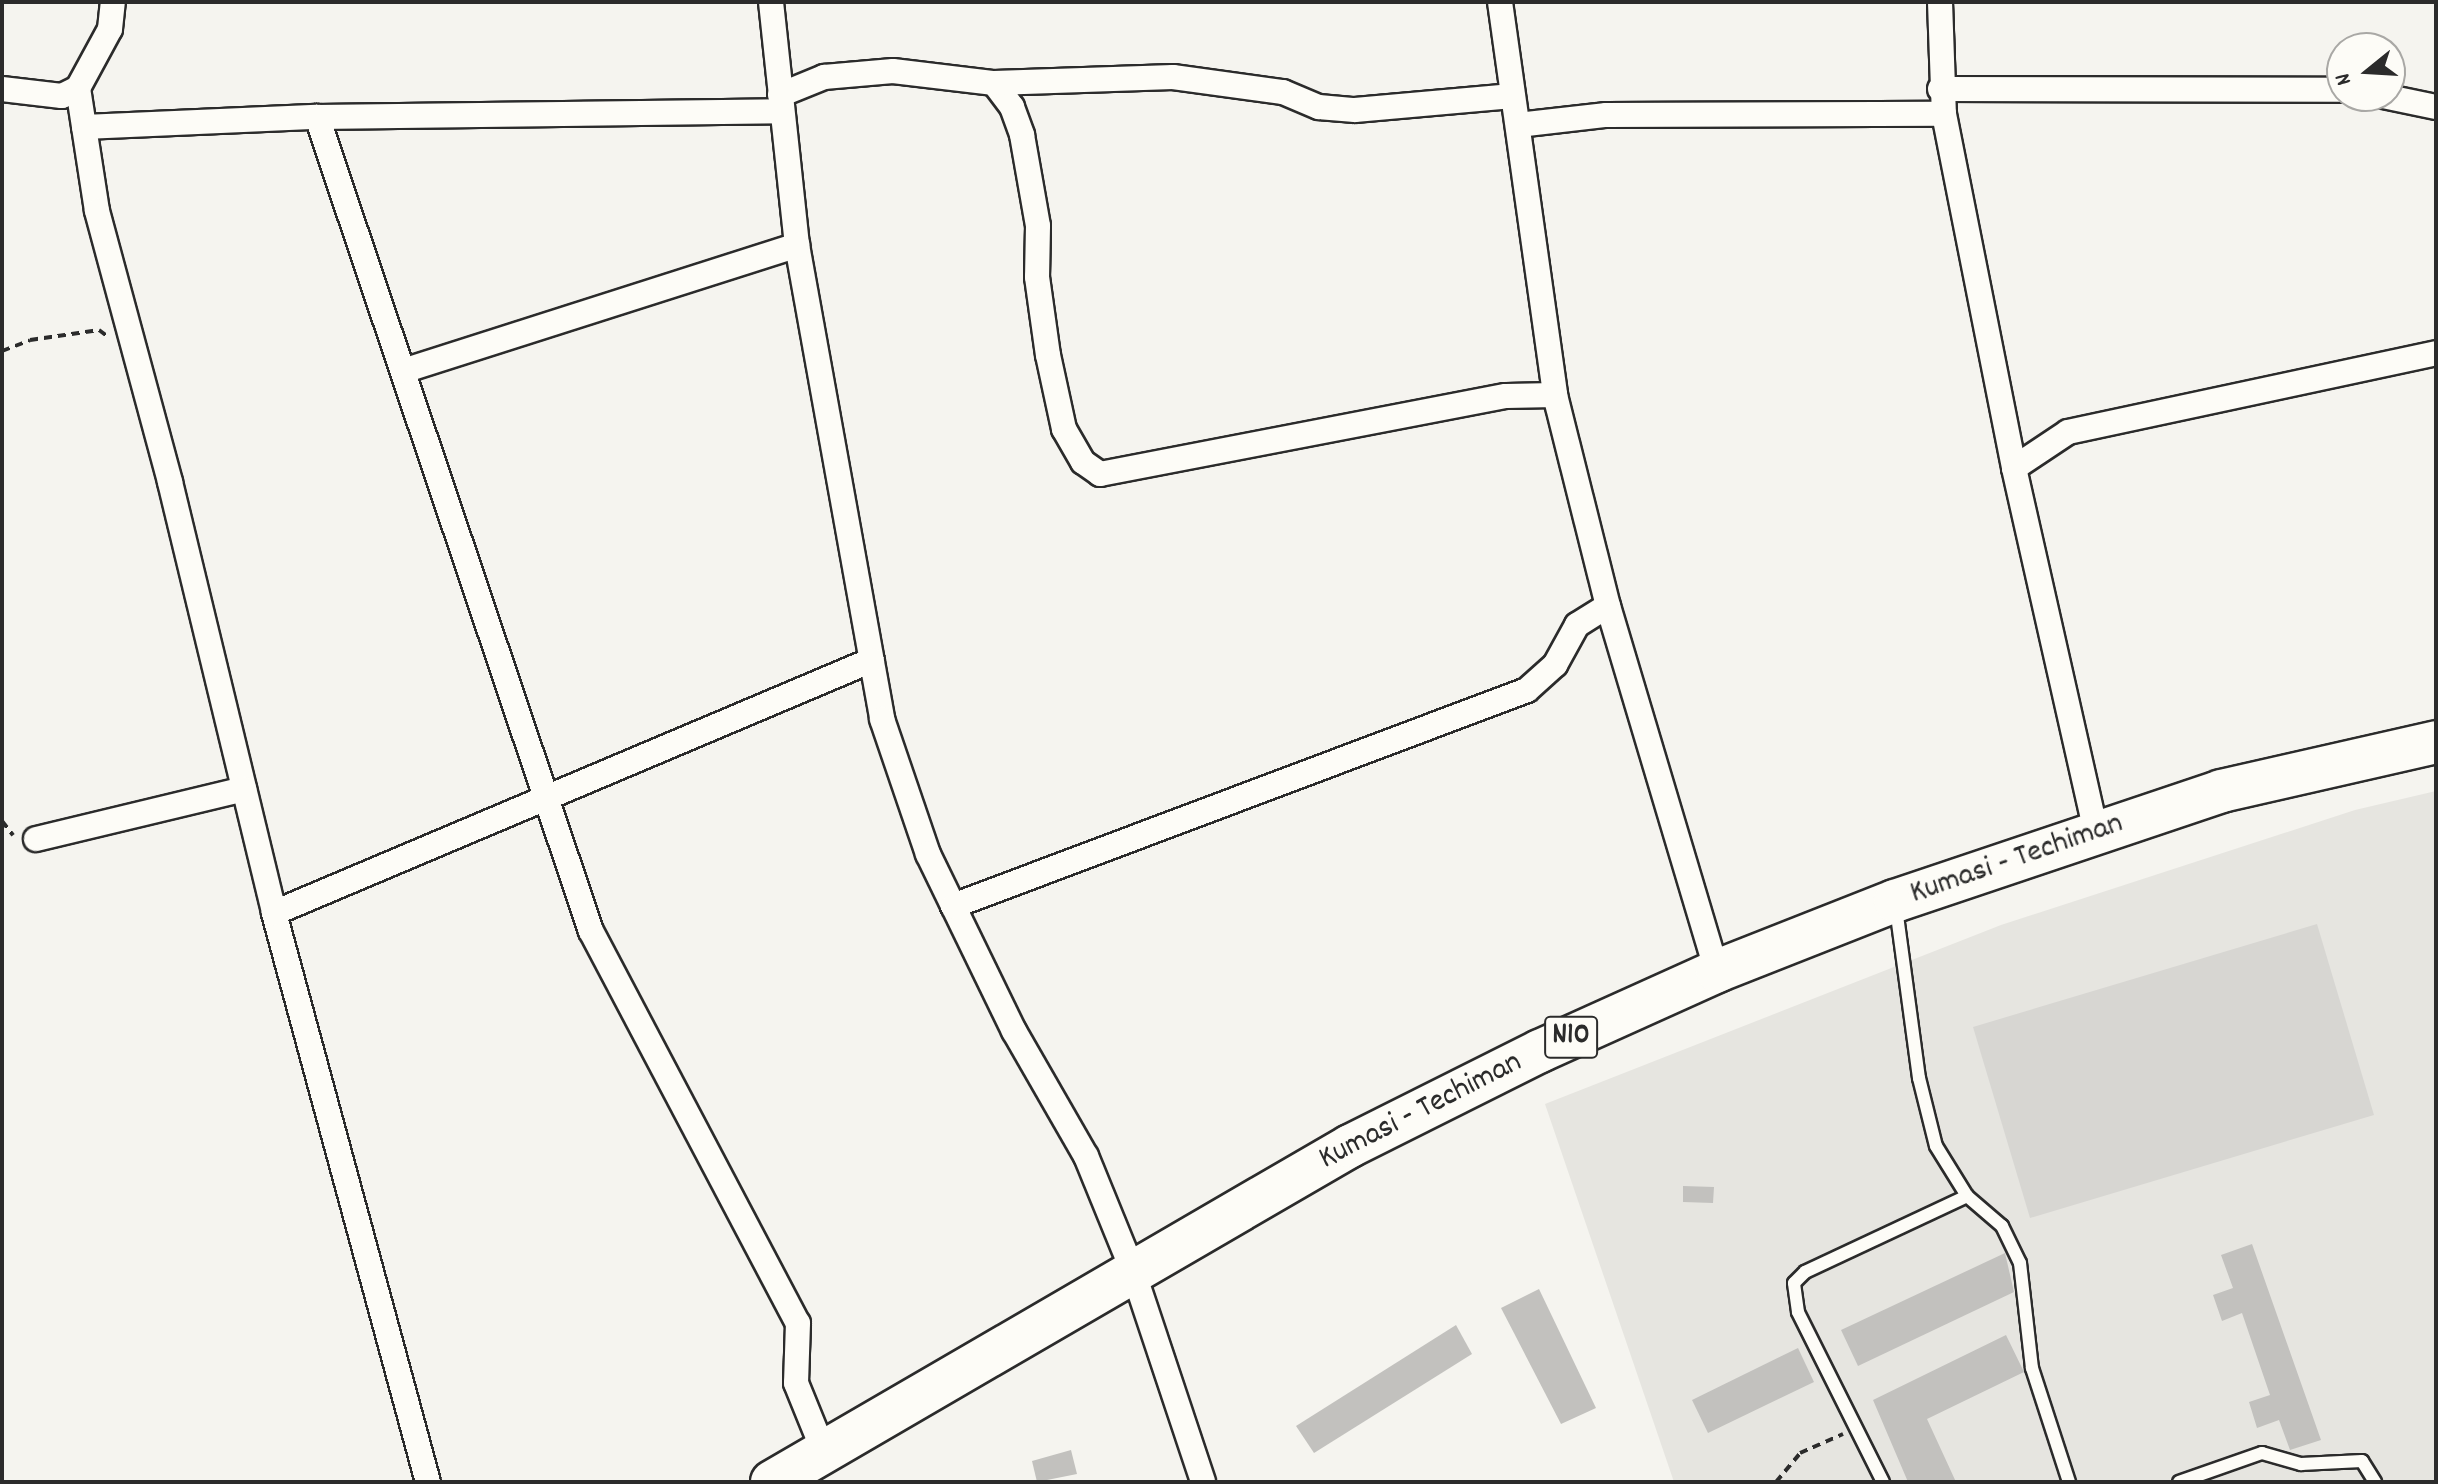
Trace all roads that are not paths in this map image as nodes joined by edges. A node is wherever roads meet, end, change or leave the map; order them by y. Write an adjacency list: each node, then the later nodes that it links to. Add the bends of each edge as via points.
1 (113, 2): 6 (street, via 110,29)
2 (771, 2): 12 (street)
3 (1500, 2): 10 (street)
4 (1940, 2): 8 (street)
5 (994, 83): 10 (street, via 1173,77 1283,92 1319,107 1355,110); 12 (street, via 859,72 824,77); 21 (street, via 1012,107 1022,135 1038,226 1037,277 1048,355 1064,429 1083,462 1100,474 1506,396)
6 (78, 88): 7 (street, via 62,96); 17 (street)
7 (2, 89)
8 (1940, 89): 9 (street); 14 (street)
9 (2326, 90)
10 (1512, 96): 16 (street)
11 (2406, 101): 13 (street)
12 (781, 103): 15 (street); 18 (street)
13 (2436, 107)
14 (1944, 114): 16 (street, via 1606,115); 22 (street)
15 (317, 117): 17 (street); 20 (street)
16 (1518, 125): 21 (street)
17 (84, 127): 26 (street, via 97,211)
18 (797, 245): 20 (street); 24 (street)
19 (2436, 353): 22 (street, via 2068,432)
20 (403, 371): 27 (street)
21 (1555, 395): 23 (street)
22 (2014, 468): 28 (street)
23 (1608, 606): 31 (street, via 1577,625 1555,665 1527,690); 33 (street)
24 (872, 660): 27 (street); 31 (street, via 882,719 908,807)
25 (2436, 742): 28 (highway, Kumasi - Techiman / N10, via 2306,769)
26 (244, 789): 29 (street); 32 (street)
27 (547, 797): 32 (street); 36 (street, via 591,931 798,1323 796,1383)
28 (2096, 833): 30 (highway, Kumasi - Techiman / N10)
29 (36, 839)
30 (1895, 901): 33 (highway, Kumasi - Techiman / N10); 34 (lane, via 1919,1078 1936,1146)
31 (953, 906): 35 (street, via 1014,1031 1086,1156)
32 (274, 913): 37 (street)
33 (1717, 971): 35 (highway, Kumasi - Techiman / N10, via 1350,1146)
34 (1967, 1196): 40 (lane, via 1805,1272 1794,1283 1798,1312); 41 (lane, via 2002,1226 2020,1263 2032,1368)
35 (1133, 1271): 36 (highway, Kumasi - Techiman / N10); 39 (street)
36 (824, 1452): 38 (highway, Kumasi - Techiman / N10)
37 (428, 1482)
38 (772, 1482)
39 (1203, 1482)
40 (1883, 1482)
41 (2069, 1482)
42 (2179, 1482): 43 (lane, via 2262,1453 2301,1464 2362,1461)
43 (2375, 1482)

